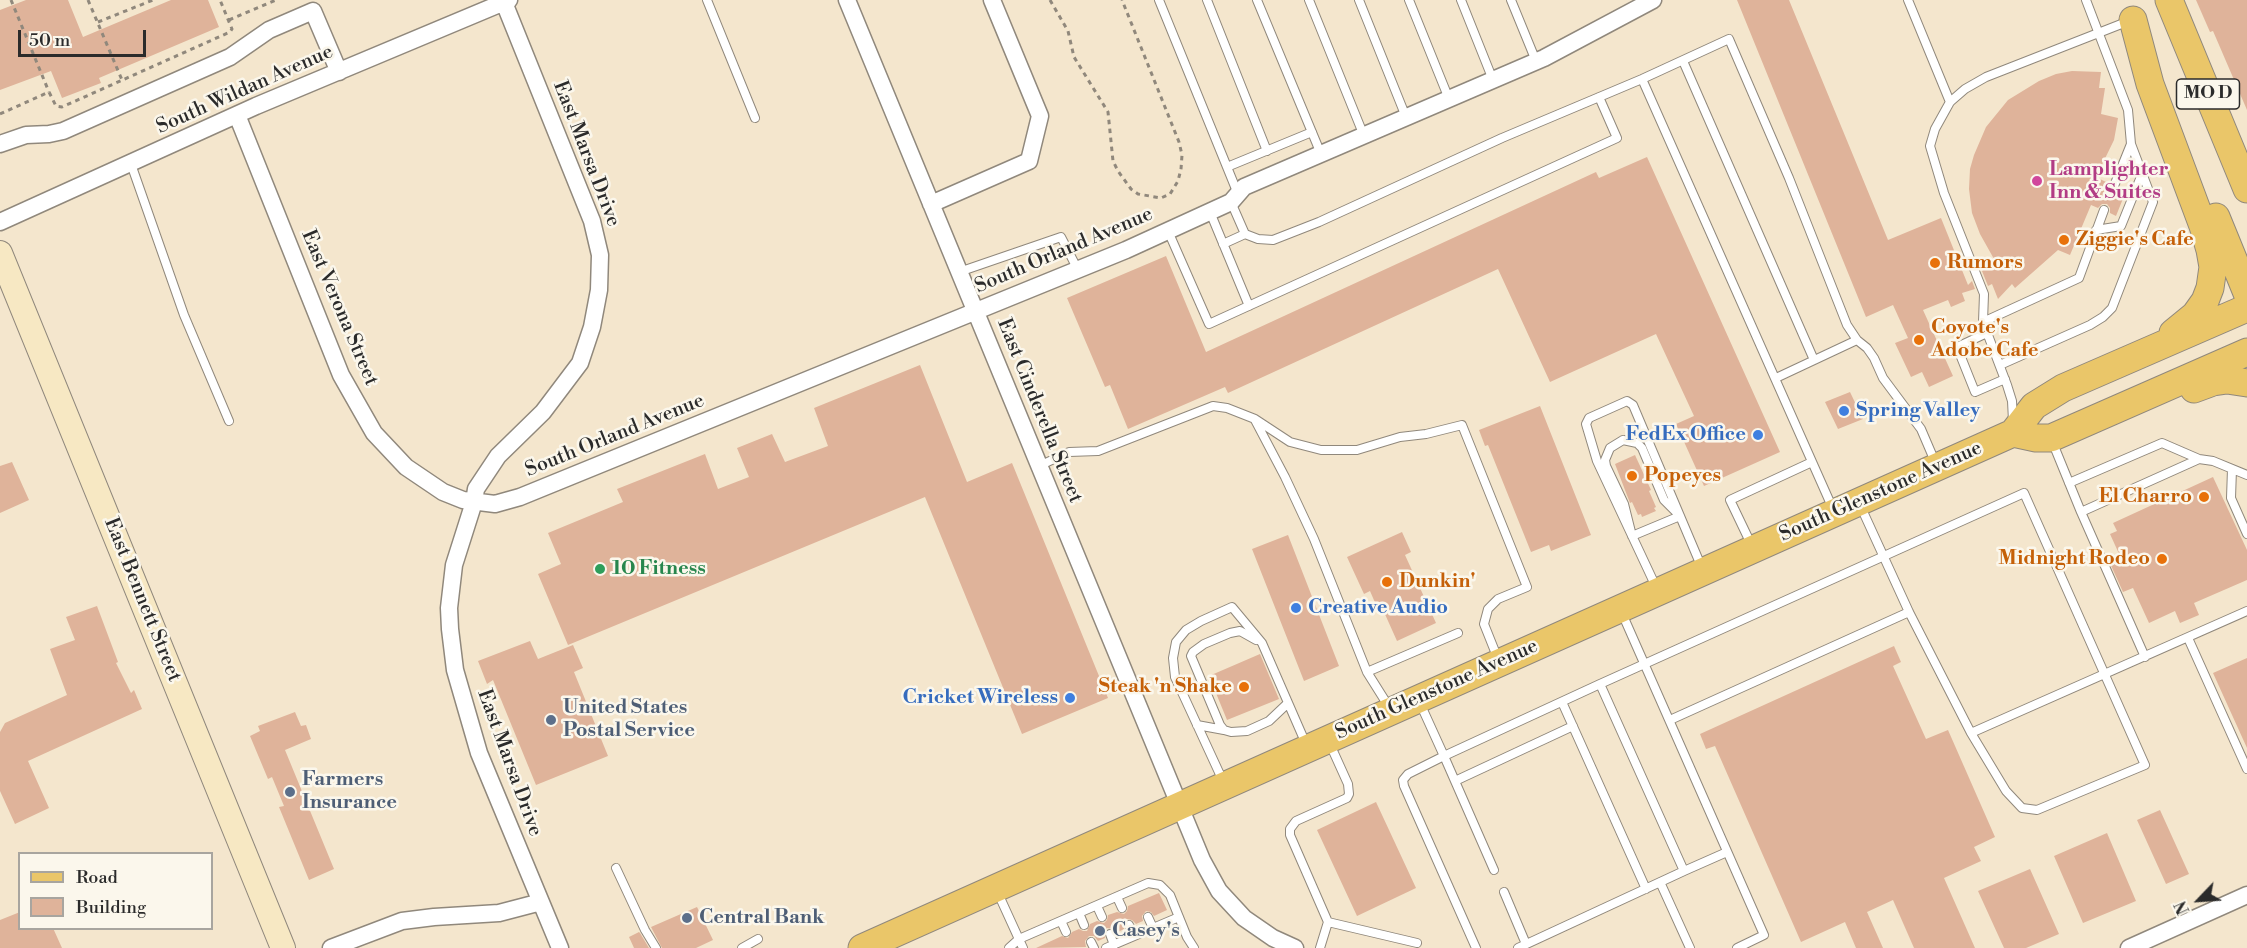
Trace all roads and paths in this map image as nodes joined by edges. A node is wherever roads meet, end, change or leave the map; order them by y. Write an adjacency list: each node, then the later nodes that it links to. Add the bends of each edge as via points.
1 (11, 0): 35 (path)
2 (88, 0): 27 (path)
3 (153, 0): 27 (path)
4 (220, 0): 26 (path)
5 (276, 0): 26 (path)
6 (707, 0): 42 (lane)
7 (847, 0): 55 (street, East Cinderella Street)
8 (992, 0): 55 (street, via 1040,116 1029,160)
9 (1050, 0): 10 (path, via 1068,31 1074,57 1108,112 1113,161 1118,171 1138,194 1161,198 1170,194 1178,181 1182,155)
10 (1122, 0)
11 (1160, 0): 50 (lane)
12 (1207, 0): 47 (lane)
13 (1257, 0): 43 (lane)
14 (1309, 0): 44 (lane)
15 (1359, 0): 41 (lane)
16 (1409, 0): 37 (lane)
17 (1461, 0): 33 (lane)
18 (1511, 0): 29 (lane)
19 (1653, 0): 29 (street, South Orland Avenue)
20 (1908, 0): 38 (lane)
21 (2086, 0): 28 (lane)
22 (2169, 0): 53 (main road, MO D, via 2234,146)
23 (505, 1): 31 (street, South Wildan Avenue); 91 (street, East Marsa Drive, via 592,220 600,255 599,290 580,363 543,412 498,456 476,489)
24 (312, 6): 31 (street); 45 (street, via 230,57 63,131 26,135)
25 (2129, 10): 28 (lane); 66 (main road, MO D); 73 (main road, via 2150,84 2203,226 2213,267 2210,288 2195,315)
26 (229, 20): 32 (path, via 230,32)
27 (98, 22): 32 (path)
28 (2098, 33): 38 (lane, via 1986,77); 46 (lane, via 2128,110)
29 (1536, 61): 33 (street, South Orland Avenue)
30 (1683, 61): 34 (lane); 72 (lane, via 1729,39 1847,325); 75 (lane)
31 (339, 72): 40 (street, South Wildan Avenue)
32 (122, 80): 35 (path, via 62,107 56,106)
33 (1493, 80): 37 (street, South Orland Avenue)
34 (1642, 80): 36 (lane); 77 (lane)
35 (49, 92): 39 (path)
36 (1599, 96): 61 (lane, via 1284,236 1273,240); 67 (lane, via 1617,138)
37 (1449, 99): 41 (street, South Orland Avenue)
38 (1950, 102): 70 (lane, via 1930,146 1984,294)
39 (0, 114)
40 (237, 115): 49 (street, South Wildan Avenue); 91 (street, East Verona Street, via 341,375 374,433 406,466 443,492)
41 (1406, 117): 44 (street, South Orland Avenue)
42 (755, 118)
43 (1312, 132): 47 (lane); 48 (lane)
44 (1364, 136): 48 (street, South Orland Avenue)
45 (0, 144)
46 (2131, 144): 51 (lane); 52 (lane)
47 (1267, 151): 50 (lane)
48 (1321, 154): 54 (street, South Orland Avenue, via 1244,187)
49 (131, 164): 58 (street, South Wildan Avenue); 81 (lane, via 184,315)
50 (1227, 167): 54 (lane)
51 (2142, 174): 59 (lane, via 2121,226); 76 (lane, via 2153,202 2112,308 2090,325)
52 (2114, 186)
53 (2247, 188)
54 (1235, 198): 57 (street, South Orland Avenue); 61 (lane)
55 (931, 204): 65 (street, East Cinderella Street)
56 (2104, 210): 59 (lane)
57 (1210, 212): 60 (street, South Orland Avenue); 62 (lane)
58 (0, 222)
59 (2096, 230): 70 (lane, via 2079,278)
60 (1168, 231): 64 (street, South Orland Avenue); 67 (lane, via 1209,324)
61 (1245, 234): 62 (lane)
62 (1223, 244): 67 (lane)
63 (0, 253): 161 (street, East Bennett Street)
64 (1078, 270): 65 (lane, via 1061,237); 69 (street, South Orland Avenue)
65 (959, 272): 69 (street, East Cinderella Street)
66 (2247, 293)
67 (1249, 306)
68 (2247, 308): 73 (main road, South Glenstone Avenue)
69 (975, 311): 86 (street, East Cinderella Street); 91 (street, South Orland Avenue, via 520,497 495,504)
70 (1983, 322): 71 (lane)
71 (1987, 333): 76 (lane); 78 (lane, via 1957,347 1975,392)
72 (1857, 340): 75 (lane); 87 (lane, via 1921,429)
73 (2150, 350): 82 (main road, South Glenstone Avenue, via 2063,388 2034,406)
74 (2247, 352): 83 (main road)
75 (1814, 360): 77 (lane)
76 (2000, 365): 78 (lane)
77 (1776, 378): 85 (lane)
78 (2005, 379): 82 (lane, via 2012,401)
79 (2247, 383): 83 (main road, via 2212,382 2098,430)
80 (1255, 419): 86 (lane, via 1213,406 1098,451 1069,452); 108 (lane, via 1290,442 1321,450 1357,450 1462,425 1527,587 1498,599 1488,609 1484,624); 110 (lane, via 1314,539)
81 (229, 421)
82 (2013, 433): 83 (main road, via 2036,438); 87 (main road, South Glenstone Avenue)
83 (2062, 433): 90 (lane)
84 (2199, 459): 88 (lane); 90 (lane, via 2162,443); 93 (lane)
85 (1812, 462): 92 (lane); 97 (lane, via 1730,500)
86 (1039, 466): 127 (street, East Cinderella Street)
87 (1938, 467): 92 (main road, South Glenstone Avenue)
88 (2232, 469): 89 (lane); 95 (lane, via 2231,498)
89 (2247, 475)
90 (2069, 483): 93 (lane)
91 (474, 502): 140 (street, East Marsa Drive, via 454,565 449,608 451,650 479,753)
92 (1846, 508): 97 (main road, South Glenstone Avenue); 98 (lane)
93 (2081, 512): 107 (lane)
94 (1680, 516): 96 (lane); 96 (lane, via 1664,500 1642,448 1630,440 1616,443 1606,454 1606,466 1624,504); 96 (lane, via 1633,405 1627,401 1588,418 1586,424 1597,461); 99 (lane)
95 (2247, 534)
96 (1632, 537): 100 (lane)
97 (1753, 549): 99 (main road, South Glenstone Avenue)
98 (1883, 556): 103 (lane); 109 (lane); 111 (lane, via 2025,493)
99 (1704, 571): 100 (main road, South Glenstone Avenue)
100 (1658, 591): 101 (main road, South Glenstone Avenue)
101 (1620, 608): 108 (main road, South Glenstone Avenue); 109 (lane)
102 (2247, 611): 105 (lane)
103 (1909, 612): 117 (lane); 121 (lane)
104 (1458, 633): 110 (lane)
105 (2188, 638): 107 (lane); 124 (lane)
106 (1262, 643): 115 (lane); 118 (lane, via 1232,607 1186,630 1176,642 1175,677); 120 (lane, via 1240,631 1211,640 1193,652 1192,661)
107 (2145, 657): 111 (lane)
108 (1499, 662): 113 (main road, South Glenstone Avenue)
109 (1644, 663): 112 (lane); 117 (lane)
110 (1367, 672): 116 (lane)
111 (2105, 674): 121 (lane); 121 (lane, via 2145,765 2037,810 2022,808 2006,791)
112 (1600, 684): 114 (lane); 131 (lane)
113 (1418, 698): 116 (main road, South Glenstone Avenue); 123 (lane)
114 (1562, 702): 119 (lane); 123 (lane)
115 (1288, 703): 120 (lane, via 1257,728); 122 (lane)
116 (1391, 710): 122 (main road, South Glenstone Avenue)
117 (1670, 720): 128 (lane)
118 (1197, 725): 120 (lane); 126 (lane)
119 (1573, 726): 125 (lane); 135 (lane)
120 (1224, 730)
121 (1971, 733)
122 (1317, 743): 126 (main road, South Glenstone Avenue); 148 (lane, via 1348,784 1349,794 1296,821 1290,835)
123 (1444, 756): 125 (lane); 171 (lane, via 1403,780)
124 (2247, 769)
125 (1455, 781): 130 (lane)
126 (1225, 784): 127 (main road, South Glenstone Avenue)
127 (1179, 805): 133 (main road, South Glenstone Avenue); 156 (street, East Cinderella Street, via 1219,891)
128 (1727, 852): 131 (lane); 173 (lane, via 1764,935)
129 (616, 868): 164 (lane)
130 (1494, 870)
131 (1684, 871): 132 (lane)
132 (1660, 882): 135 (lane); 172 (lane)
133 (996, 888): 157 (lane); 166 (main road, South Glenstone Avenue)
134 (1135, 889): 138 (lane); 139 (lane); 146 (lane, via 1160,885 1170,895)
135 (1646, 889): 160 (lane)
136 (1504, 892): 160 (lane)
137 (2247, 895): 174 (street)
138 (1117, 897): 141 (lane); 142 (lane)
139 (1140, 900)
140 (541, 902): 162 (street, via 499,913 402,921); 163 (street, East Marsa Drive)
141 (1097, 906): 143 (lane); 144 (lane)
142 (1122, 908)
143 (1079, 914): 147 (lane); 149 (lane)
144 (1102, 917)
145 (1148, 917): 151 (lane)
146 (1179, 917): 151 (lane); 168 (lane)
147 (1061, 921): 152 (lane); 157 (lane)
148 (1328, 922): 158 (lane); 170 (lane)
149 (1084, 925)
150 (1129, 925): 154 (lane)
151 (1153, 928): 154 (lane)
152 (1066, 932)
153 (1110, 934): 159 (lane)
154 (1134, 936): 159 (lane)
155 (758, 939): 165 (lane)
156 (1271, 943): 169 (street, East Cinderella Street)
157 (1021, 944): 167 (lane)
158 (1417, 944)
159 (1110, 946)
160 (1522, 946)
161 (283, 948)
162 (331, 948)
163 (560, 948)
164 (656, 948)
165 (742, 948)
166 (862, 948)
167 (1010, 948)
168 (1194, 948)
169 (1295, 948)
170 (1320, 948)
171 (1476, 948)
172 (1690, 948)
173 (1737, 948)
174 (2129, 948)

